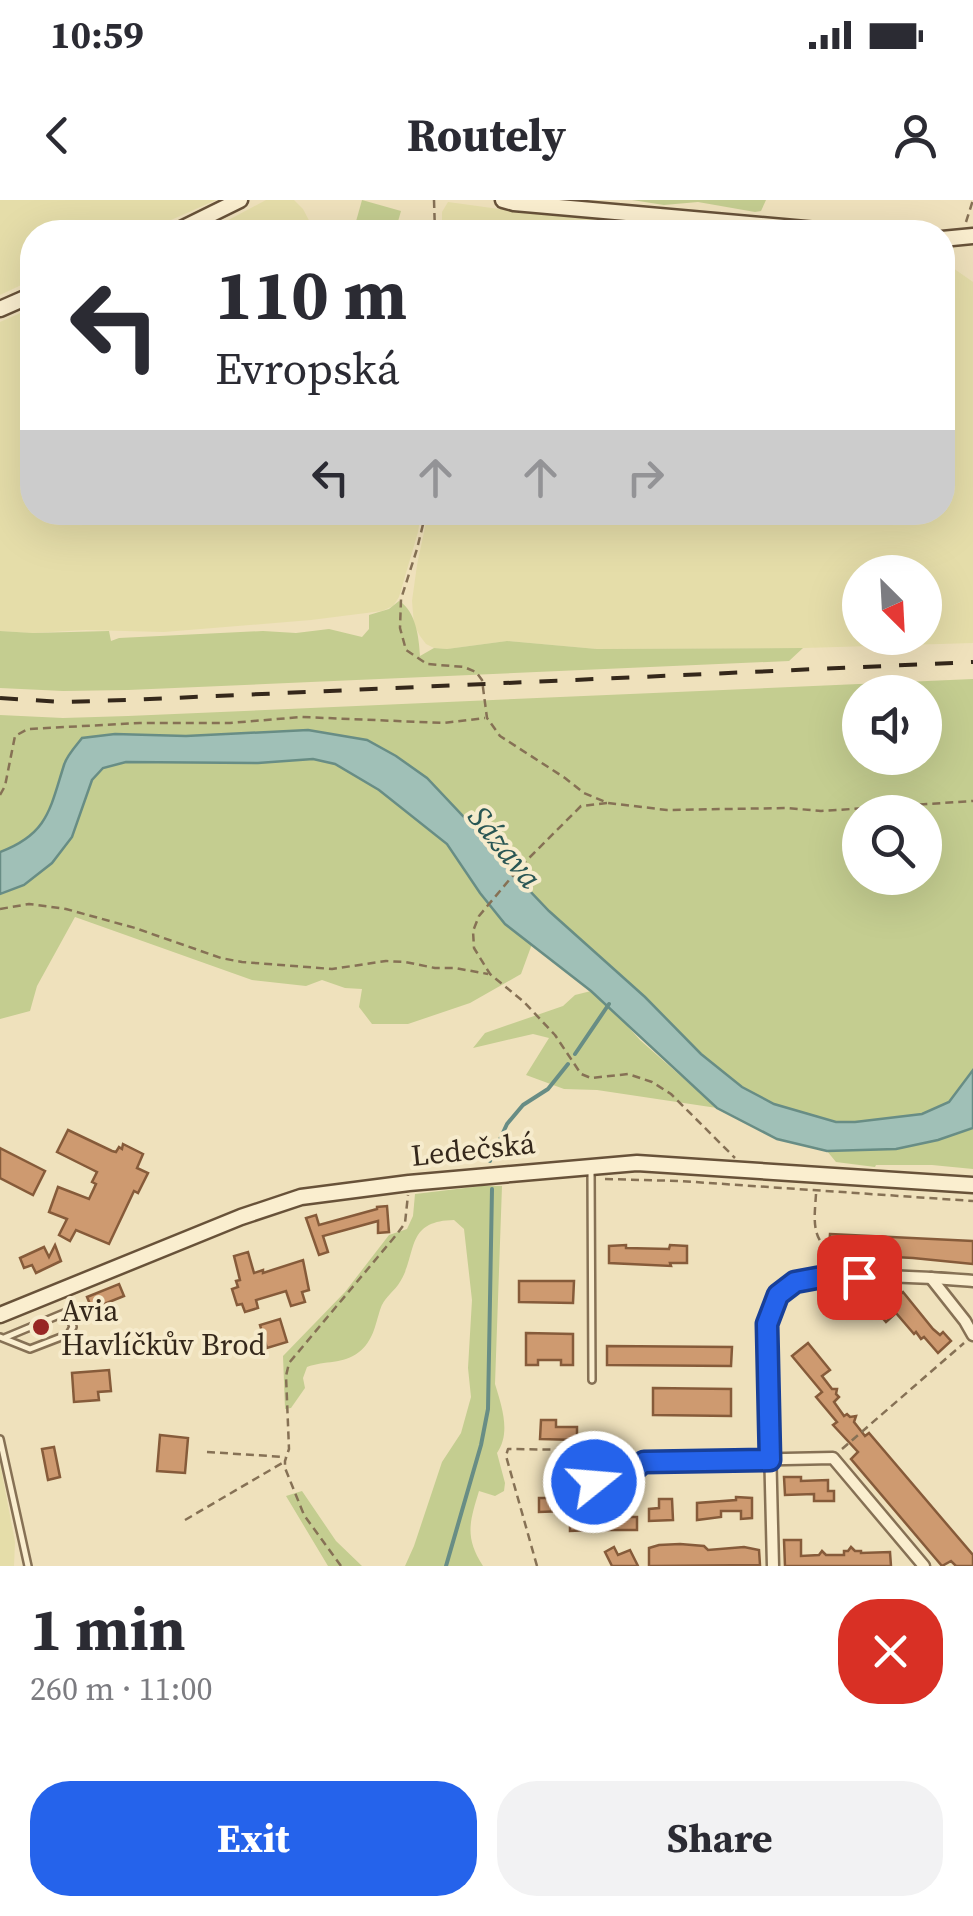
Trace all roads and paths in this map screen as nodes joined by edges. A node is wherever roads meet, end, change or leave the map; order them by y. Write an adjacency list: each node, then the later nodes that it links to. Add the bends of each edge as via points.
1 (240, 200): 4 (main road)
2 (503, 200): 5 (main road)
3 (973, 200): 6 (path)
4 (199, 220)
5 (703, 220)
6 (958, 238)
7 (423, 525): 8 (path, via 400,599 406,650 426,664 476,672)
8 (487, 718): 9 (path, via 444,723 302,717 28,729 15,736); 11 (path, via 500,736)
9 (0, 795)
10 (973, 801): 11 (path, via 821,810 667,810)
11 (608, 803): 13 (path, via 581,806 479,916 474,948)
12 (0, 909): 13 (path, via 66,909 242,962 332,970 386,961)
13 (490, 974): 14 (path, via 555,1035 581,1074 628,1074 652,1082)
14 (746, 1170): 15 (main road, Ledečská, via 637,1163); 17 (main road, Ledečská)
15 (591, 1172): 16 (main road, Ledečská); 18 (path); 28 (lane)
16 (409, 1183): 24 (main road, Ledečská, via 301,1197); 32 (path, via 405,1223 289,1363)
17 (973, 1185)
18 (816, 1192): 19 (path); 20 (path, via 816,1238 825,1247)
19 (973, 1201)
20 (822, 1277): 21 (street); 33 (street, via 795,1282 778,1295 767,1324)
21 (931, 1278): 22 (street); 25 (street)
22 (973, 1282)
23 (973, 1308): 25 (street)
24 (0, 1315)
25 (965, 1321): 26 (street)
26 (973, 1335): 31 (path)
27 (2, 1338): 27 (lane, via 64,1313 73,1328 30,1349)
28 (592, 1380)
29 (0, 1440): 37 (lane)
30 (207, 1452): 32 (path)
31 (833, 1458): 33 (street); 41 (street)
32 (285, 1459): 36 (path); 38 (path, via 304,1515)
33 (770, 1460): 34 (street); 40 (street)
34 (644, 1462): 35 (street); 35 (street, via 607,1492 594,1482)
35 (600, 1463): 39 (path, via 576,1450 508,1449)
36 (185, 1520)
37 (28, 1566)
38 (342, 1566)
39 (536, 1566)
40 (773, 1566)
41 (924, 1566)

